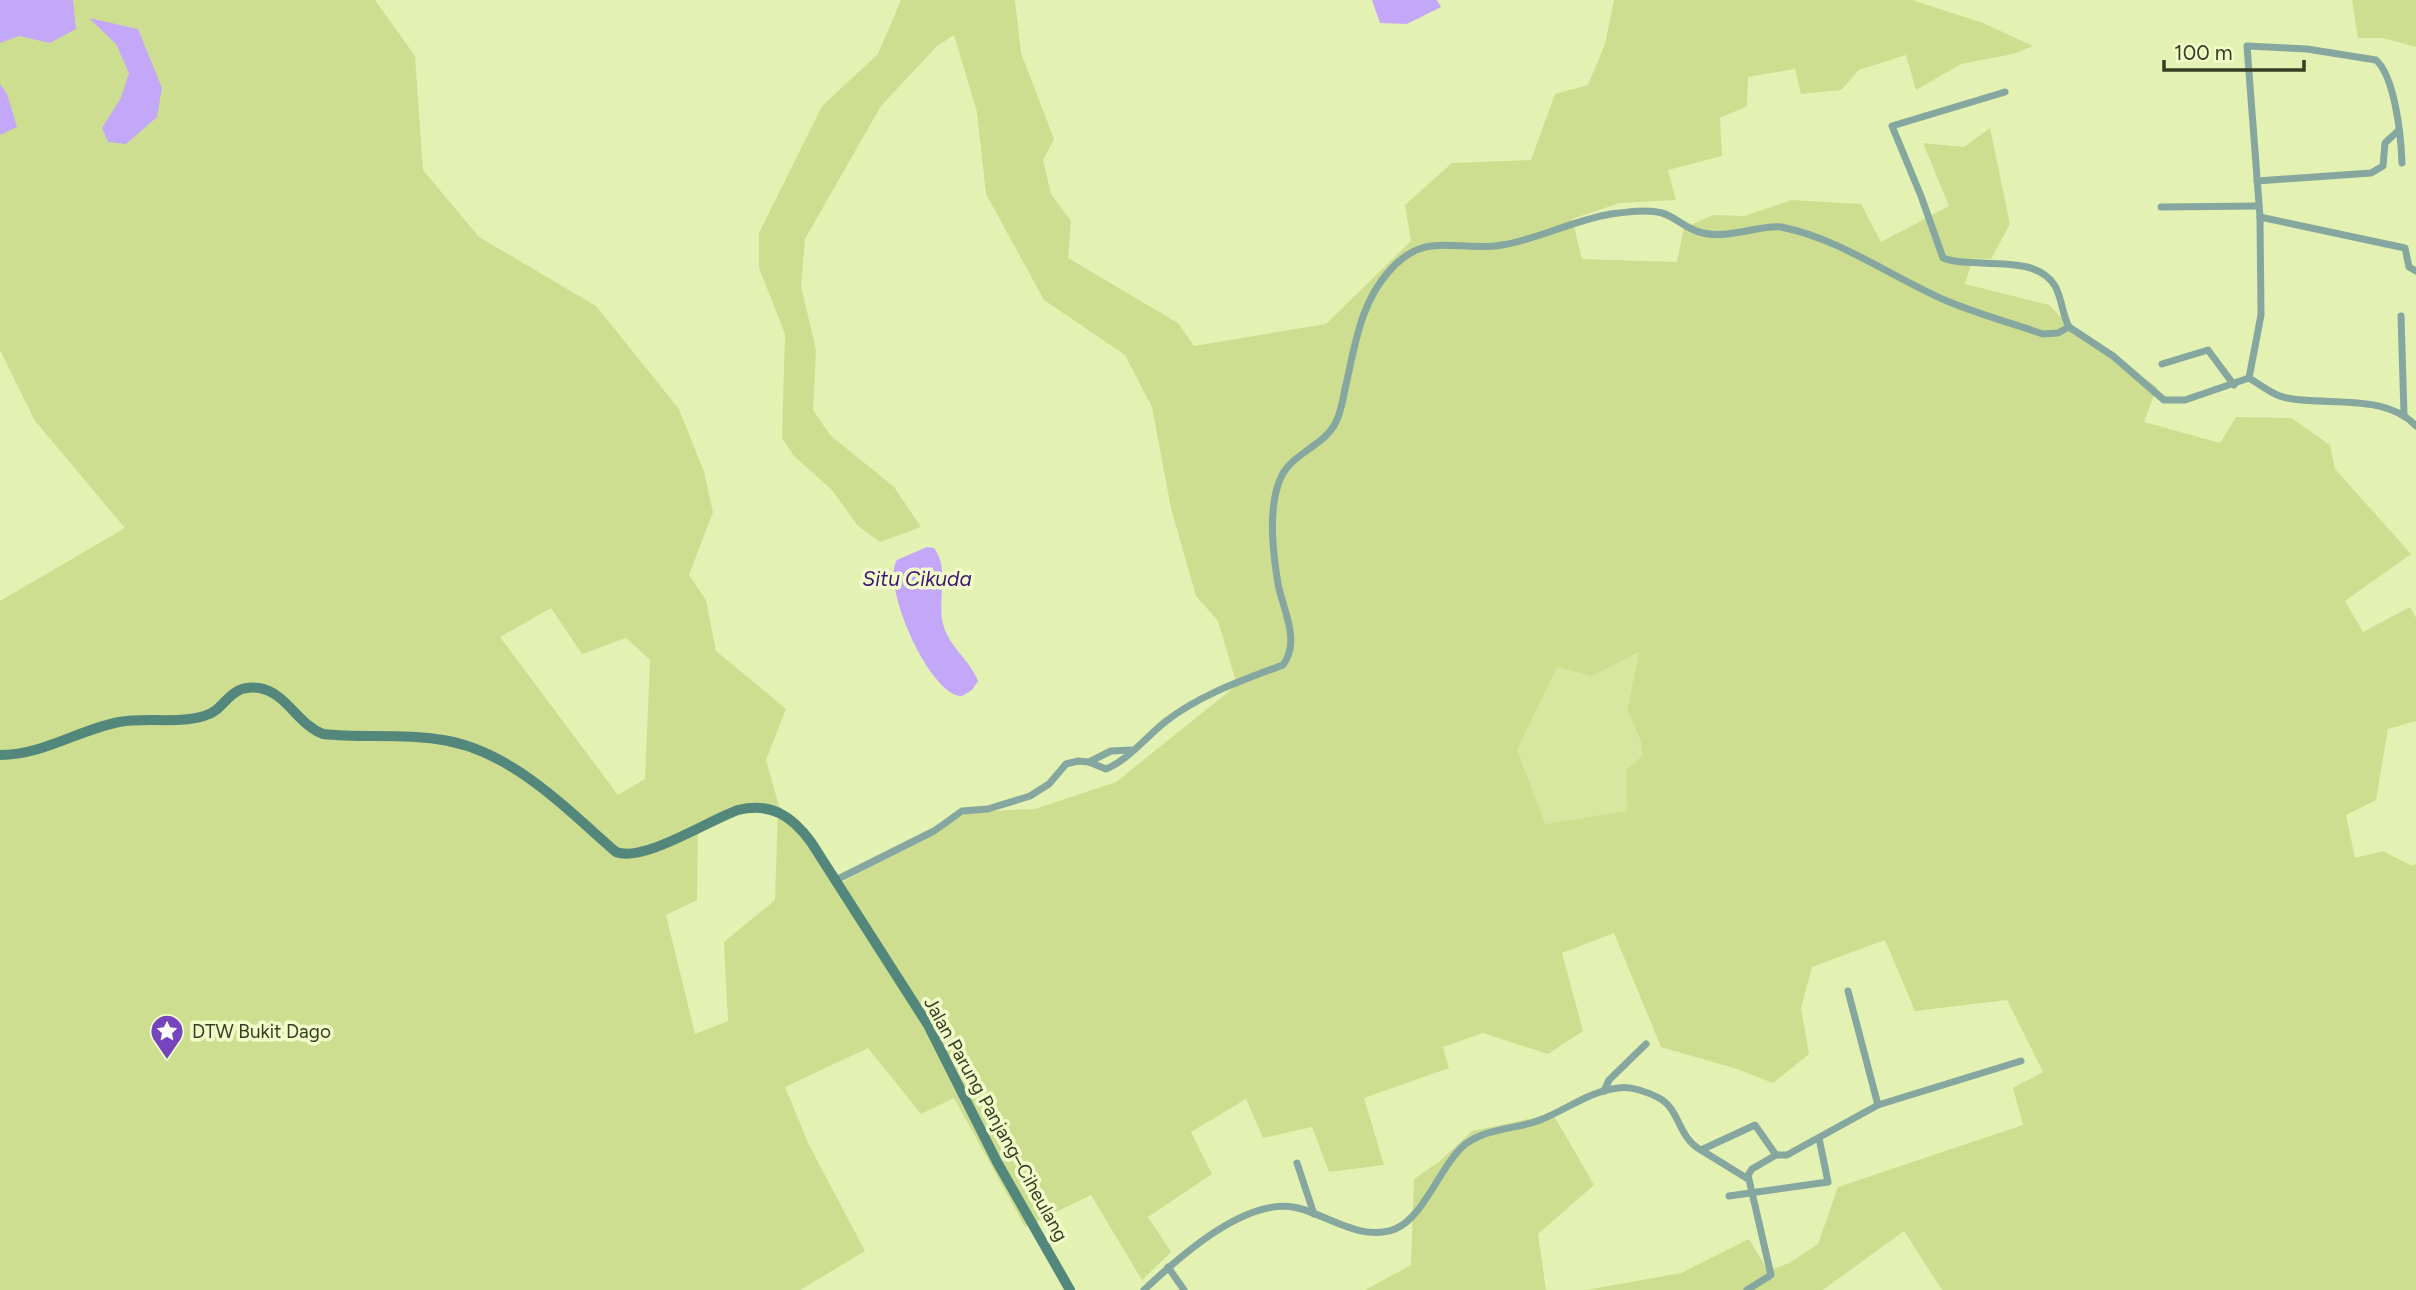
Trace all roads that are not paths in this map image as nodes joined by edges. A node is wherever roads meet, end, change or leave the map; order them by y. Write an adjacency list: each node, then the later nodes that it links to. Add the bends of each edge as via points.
1 (2005, 92): 10 (street, via 1892,125 1943,258 2020,265 2047,277 2057,290)
2 (2399, 130): 3 (street); 4 (street, via 2385,143 2383,166 2371,173); 4 (street, via 2386,72 2376,60 2308,49 2247,46)
3 (2402, 163)
4 (2258, 181): 5 (street)
5 (2259, 206): 6 (street); 7 (street)
6 (2161, 207)
7 (2260, 217): 8 (street, via 2405,248 2409,267); 12 (street, via 2261,315)
8 (2416, 271)
9 (2401, 316): 14 (street)
10 (2069, 327): 13 (street, via 2113,356 2164,400 2185,400); 16 (street, via 2043,334 1947,301 1803,233 1777,226 1739,234 1703,234 1663,213 1610,214 1525,241 1485,248 1440,243 1410,252 1368,299 1334,427 1289,463 1277,488 1274,548 1291,629 1289,656 1283,665 1194,702)
11 (2162, 364): 13 (street, via 2208,350)
12 (2249, 378): 13 (street); 14 (street, via 2284,398 2382,407)
13 (2234, 385)
14 (2404, 414): 15 (street)
15 (2416, 426)
16 (1131, 750): 18 (street, via 1111,751); 18 (street, via 1119,764 1105,769)
17 (0, 755): 19 (street, Jalan Parung Panjang–Ciheulang, via 65,742 116,723 206,716 234,692 259,688 281,699 323,734 438,739 496,758 539,785 626,856 738,810 769,808 797,823)
18 (1089, 762): 19 (street, via 1066,764 1049,784 1017,802 962,811 934,831)
19 (834, 881): 34 (street, Jalan Parung Panjang–Ciheulang, via 928,1025)
20 (1848, 991): 24 (street)
21 (1646, 1044): 23 (street, via 1609,1080)
22 (2021, 1061): 24 (street)
23 (1604, 1091): 26 (street, via 1624,1087 1661,1099 1689,1143); 32 (street, via 1540,1120 1469,1140 1416,1210 1393,1230 1354,1229)
24 (1878, 1105): 25 (street)
25 (1819, 1138): 27 (street); 30 (street, via 1828,1182)
26 (1701, 1150): 27 (street, via 1755,1125); 29 (street)
27 (1776, 1156): 29 (street, via 1752,1170)
28 (1297, 1163): 32 (street)
29 (1748, 1179): 30 (street)
30 (1751, 1193): 31 (street); 37 (street, via 1771,1275)
31 (1729, 1196)
32 (1314, 1214): 33 (street, via 1287,1207 1260,1212 1220,1228)
33 (1168, 1267): 35 (street); 36 (street)
34 (1069, 1290)
35 (1144, 1290)
36 (1184, 1290)
37 (1747, 1290)

